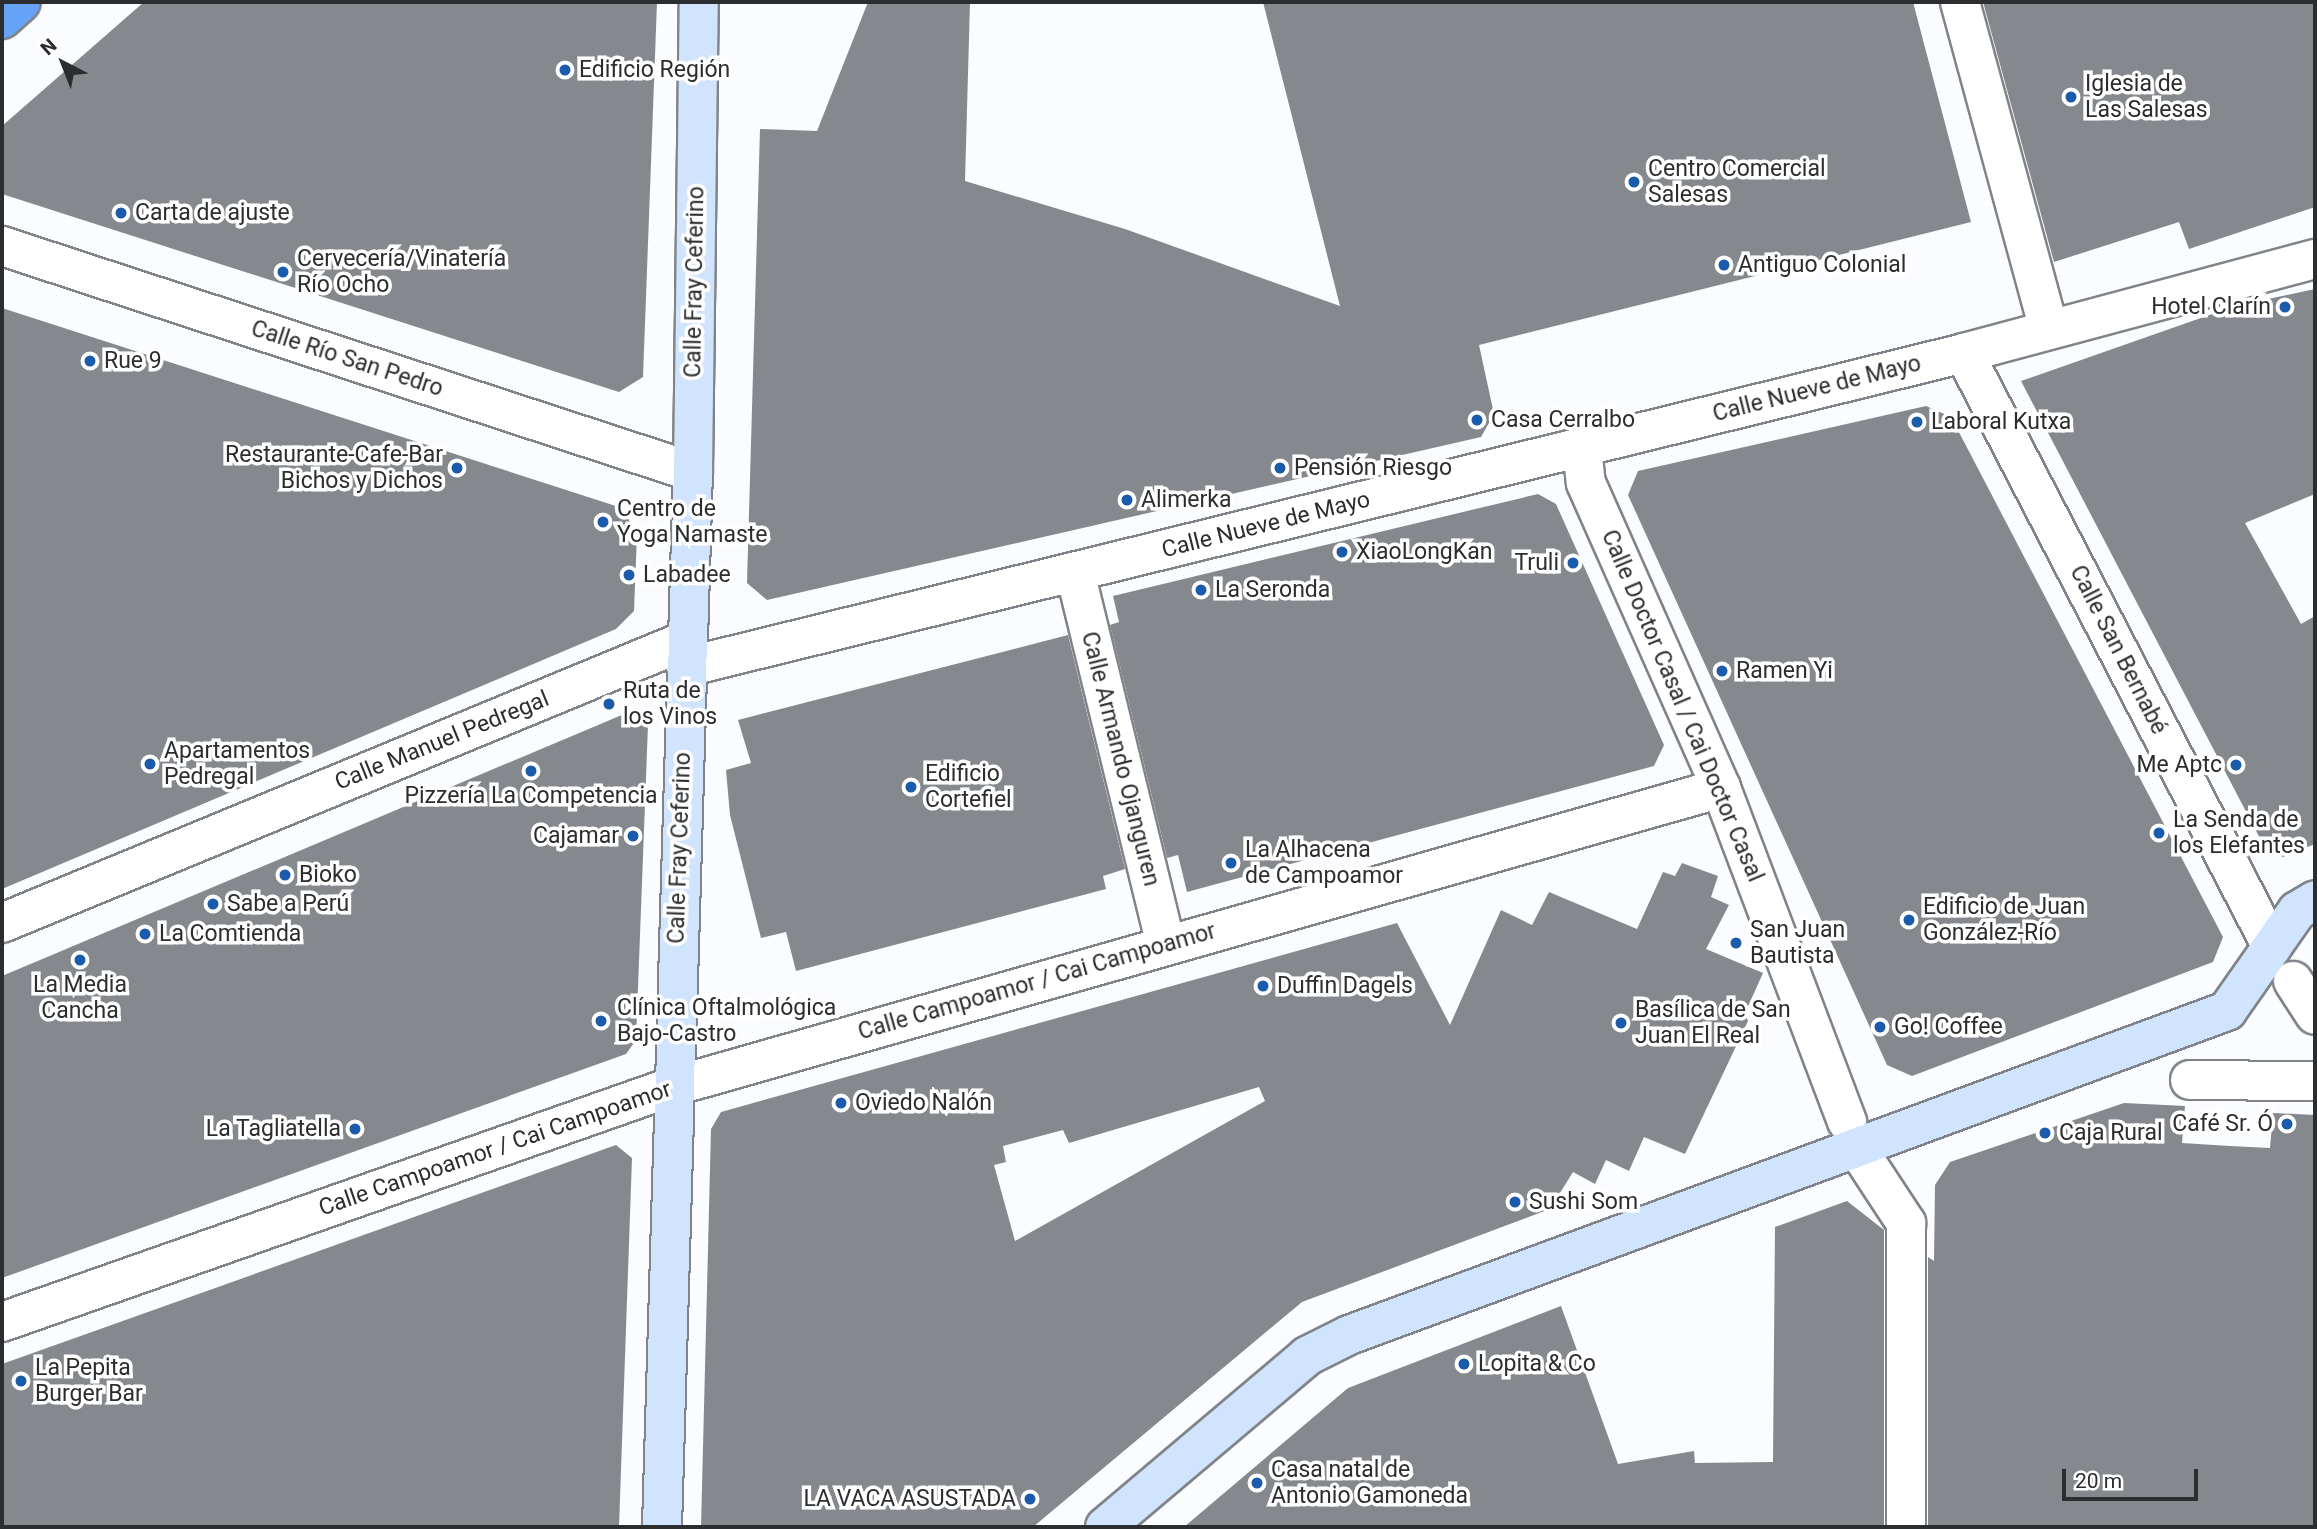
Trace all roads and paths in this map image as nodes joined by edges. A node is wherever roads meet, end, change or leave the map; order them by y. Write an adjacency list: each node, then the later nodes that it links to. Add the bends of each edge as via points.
1 (21, 2): 4 (highway)
2 (699, 2): 10 (street, Calle Fray Ceferino)
3 (1960, 2): 7 (street)
4 (2, 19)
5 (2, 246): 10 (street, Calle Río San Pedro)
6 (2315, 259): 7 (street, Calle Nueve de Mayo)
7 (2058, 326): 8 (street, Calle Nueve de Mayo)
8 (1964, 353): 9 (street, Calle Nueve de Mayo); 17 (street, Calle San Bernabé)
9 (1583, 447): 11 (street, Calle Nueve de Mayo); 13 (street, Calle Doctor Casal / Cai Doctor Casal, via 1586,483)
10 (693, 472): 12 (street, Calle Fray Ceferino)
11 (1074, 572): 12 (street, Calle Nueve de Mayo); 16 (street, Calle Armando Ojanguren)
12 (687, 654): 15 (street, Calle Manuel Pedregal); 21 (street, Calle Fray Ceferino)
13 (1721, 788): 16 (street, Calle Campoamor / Cai Campoamor); 22 (street, Calle Doctor Casal / Cai Doctor Casal)
14 (2315, 900): 17 (street, via 2297,911)
15 (2, 923)
16 (1166, 945): 21 (street, Calle Campoamor / Cai Campoamor)
17 (2274, 968): 18 (street, Calle San Bernabé); 26 (street, via 2227,1011 1349,1335 1307,1356)
18 (2315, 1016)
19 (2190, 1080): 20 (street)
20 (2315, 1081)
21 (671, 1087): 24 (street, Calle Campoamor / Cai Campoamor); 25 (street, Calle Fray Ceferino)
22 (1847, 1122)
23 (1864, 1159): 27 (street, via 1906,1223)
24 (2, 1322)
25 (662, 1527)
26 (1105, 1527)
27 (1906, 1527)

